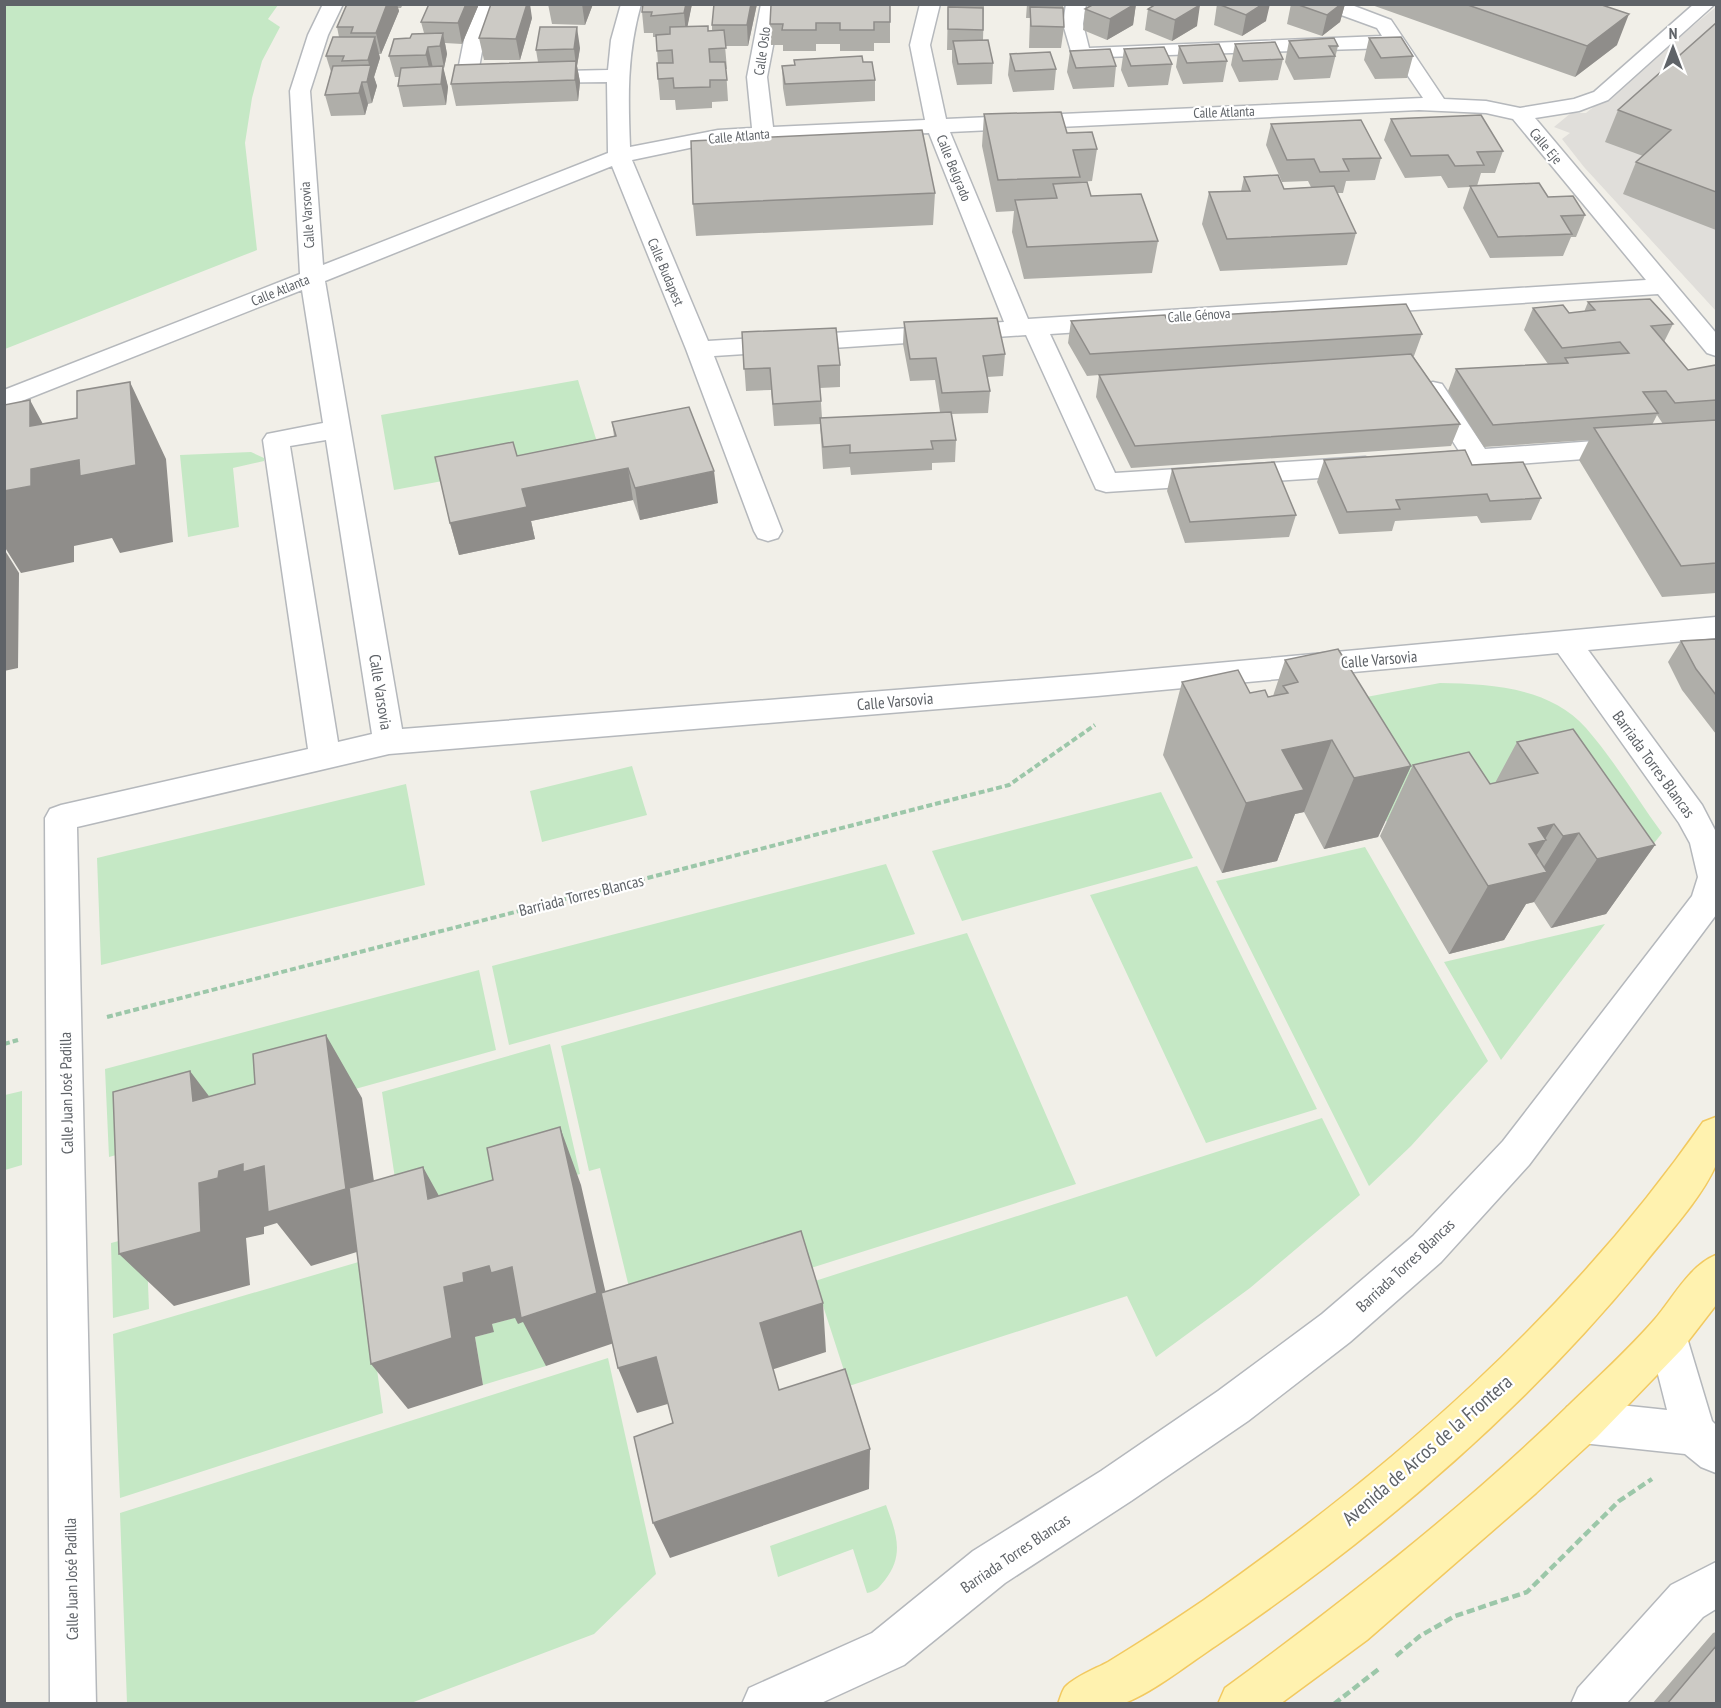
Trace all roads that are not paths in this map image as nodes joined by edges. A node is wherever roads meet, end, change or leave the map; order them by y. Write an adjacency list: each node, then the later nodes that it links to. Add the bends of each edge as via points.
1 (333, 4): 16 (street, Calle Varsovia, via 318,35 300,91)
2 (489, 4): 10 (street, via 475,35 466,80)
3 (631, 4): 10 (street, Calle Budapest, via 621,40)
4 (771, 4): 14 (street, Calle Oslo, via 758,77)
5 (930, 4): 13 (street, Calle Belgrado, via 920,45)
6 (1076, 4): 9 (street, via 1073,24 1080,54)
7 (1329, 4): 9 (street, via 1384,24)
8 (1706, 4): 12 (street, Calle Eje, via 1601,96 1579,105)
9 (1395, 42): 11 (street)
10 (618, 76): 15 (street, Calle Budapest)
11 (1438, 105): 12 (street, Calle Atlanta, via 1486,107); 13 (street, Calle Atlanta)
12 (1520, 114): 17 (street, Calle Eje)
13 (936, 124): 14 (street, Calle Atlanta); 18 (street, Calle Belgrado)
14 (763, 134): 15 (street, Calle Atlanta, via 718,136)
15 (619, 156): 16 (street, Calle Atlanta); 20 (street, Calle Budapest)
16 (312, 277): 22 (street, Calle Atlanta); 23 (street, Calle Varsovia)
17 (1664, 286): 18 (street, Calle Génova); 19 (street, Calle Eje)
18 (1026, 326): 20 (street, Calle Génova); 25 (street, Calle Belgrado, via 1076,390 1106,483)
19 (1716, 348)
20 (699, 349): 26 (street, Calle Budapest)
21 (1417, 366): 25 (street)
22 (4, 400)
23 (338, 429): 29 (street, Calle Varsovia); 30 (street, via 276,440)
24 (1716, 441): 25 (street)
25 (1477, 458)
26 (768, 531)
27 (1716, 627): 28 (street, Calle Varsovia)
28 (1566, 642): 29 (street, Calle Varsovia, via 1097,685); 38 (street, Barriada Torres Blancas, via 1691,814 1706,843 1715,877 1707,902 1516,1153 1426,1249 1336,1328 1224,1412 989,1567 888,1649)
29 (389, 742): 30 (street, Calle Juan José Padilla)
30 (325, 758): 37 (street, Calle Juan José Padilla, via 61,818)
31 (1716, 1134): 39 (main road, Avenida de Arcos de la Frontera, via 1633,1248 1556,1335 1476,1412 1295,1563 1192,1636)
32 (1716, 1274): 33 (main road)
33 (1668, 1335): 34 (main road); 35 (street)
34 (1582, 1422): 35 (street); 40 (main road, via 1351,1624)
35 (1705, 1443)
36 (1716, 1584): 41 (street, via 1687,1601)
37 (73, 1704)
38 (765, 1704)
39 (1081, 1704)
40 (1241, 1704)
41 (1594, 1704)

